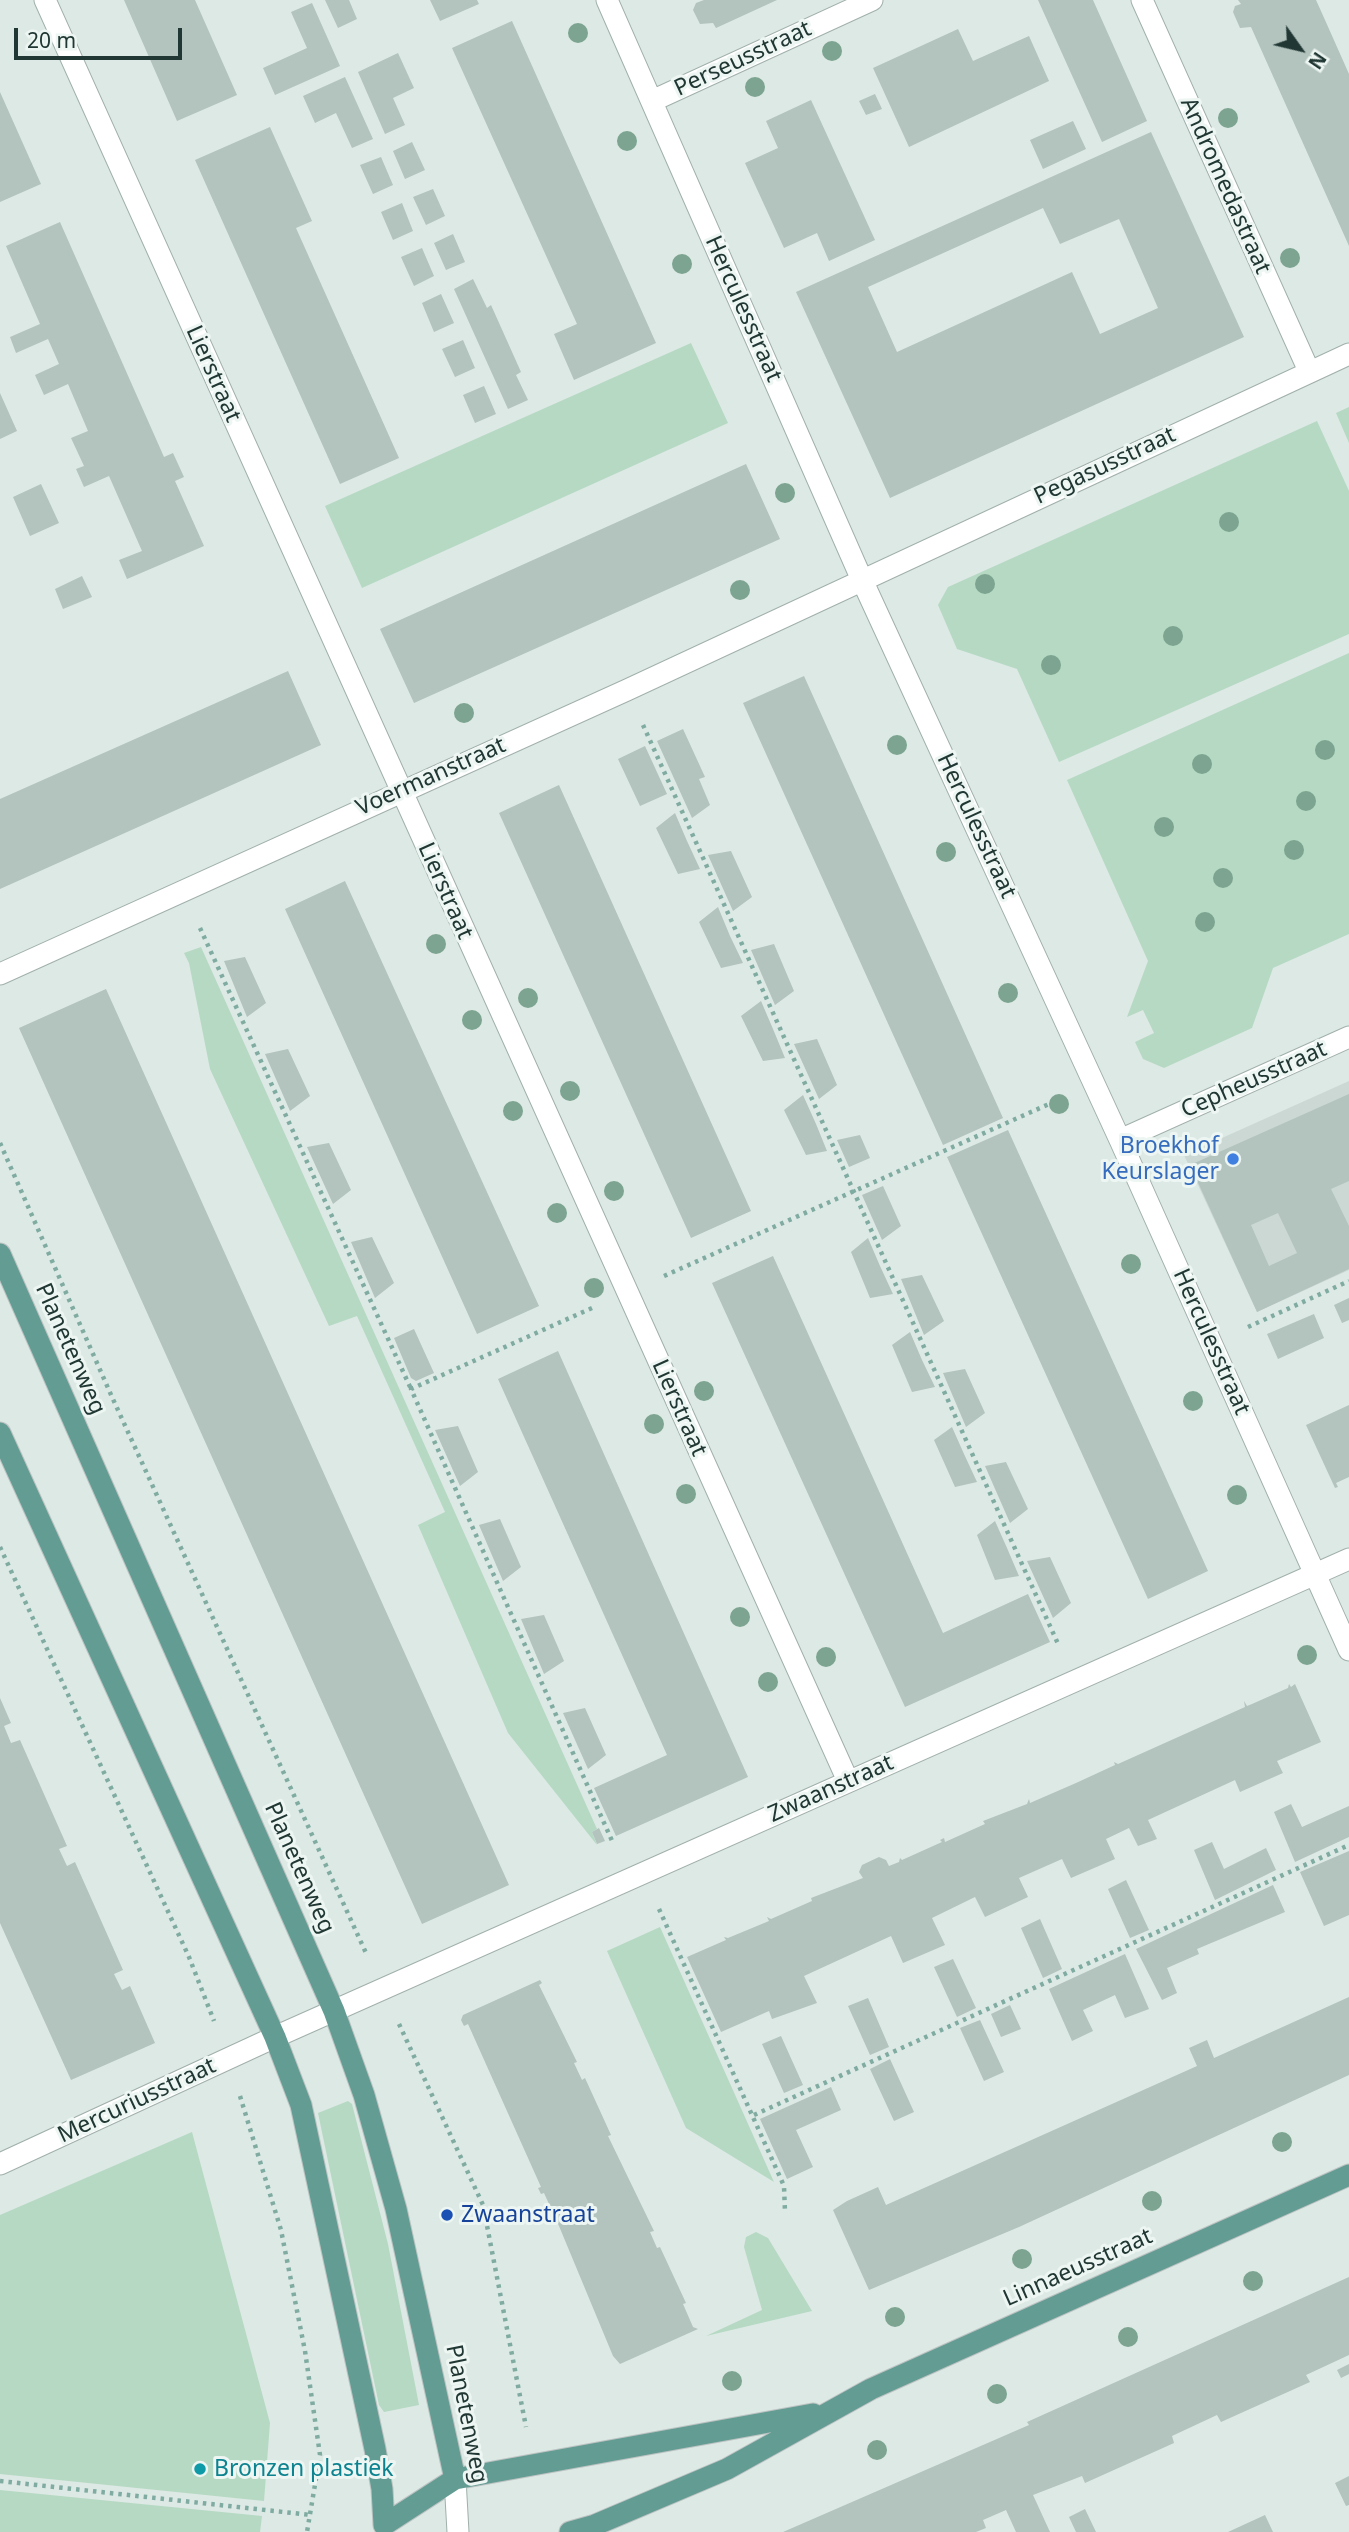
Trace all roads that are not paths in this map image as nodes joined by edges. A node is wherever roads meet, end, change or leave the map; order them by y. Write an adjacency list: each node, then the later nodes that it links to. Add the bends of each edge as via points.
1 (45, 0): 9 (street, Lierstraat)
2 (607, 0): 5 (street, Herculesstraat)
3 (872, 0): 5 (street, Perseusstraat)
4 (1142, 0): 7 (street, Andromedastraat)
5 (652, 101): 8 (street, Herculesstraat)
6 (1349, 355): 7 (street, Pegasusstraat)
7 (1308, 371): 8 (street, Pegasusstraat)
8 (862, 580): 9 (street, Voermanstraat); 12 (street, Herculesstraat)
9 (400, 790): 10 (street, Voermanstraat); 18 (street, Lierstraat)
10 (0, 974)
11 (1349, 1037): 12 (street, Cepheusstraat)
12 (1120, 1140): 16 (street, Herculesstraat)
13 (0, 1254): 19 (main road, Planetenweg)
14 (0, 1433): 20 (main road)
15 (1349, 1559): 16 (street, Zwaanstraat)
16 (1314, 1575): 17 (street, Herculesstraat); 18 (street, Zwaanstraat)
17 (1349, 1650)
18 (848, 1782): 19 (street, Zwaanstraat)
19 (334, 2011): 20 (street, Zwaanstraat); 24 (main road, Planetenweg, via 396,2208)
20 (275, 2037): 21 (street, Mercuriusstraat); 25 (main road, via 314,2154)
21 (0, 2164)
22 (1349, 2175): 23 (main road, Linnaeusstraat)
23 (829, 2411): 24 (main road, Linnaeusstraat); 27 (main road, Linnaeusstraat, via 727,2469)
24 (455, 2479): 25 (main road, Linnaeusstraat); 26 (street, Planetenweg)
25 (390, 2530)
26 (458, 2532)
27 (570, 2532)

